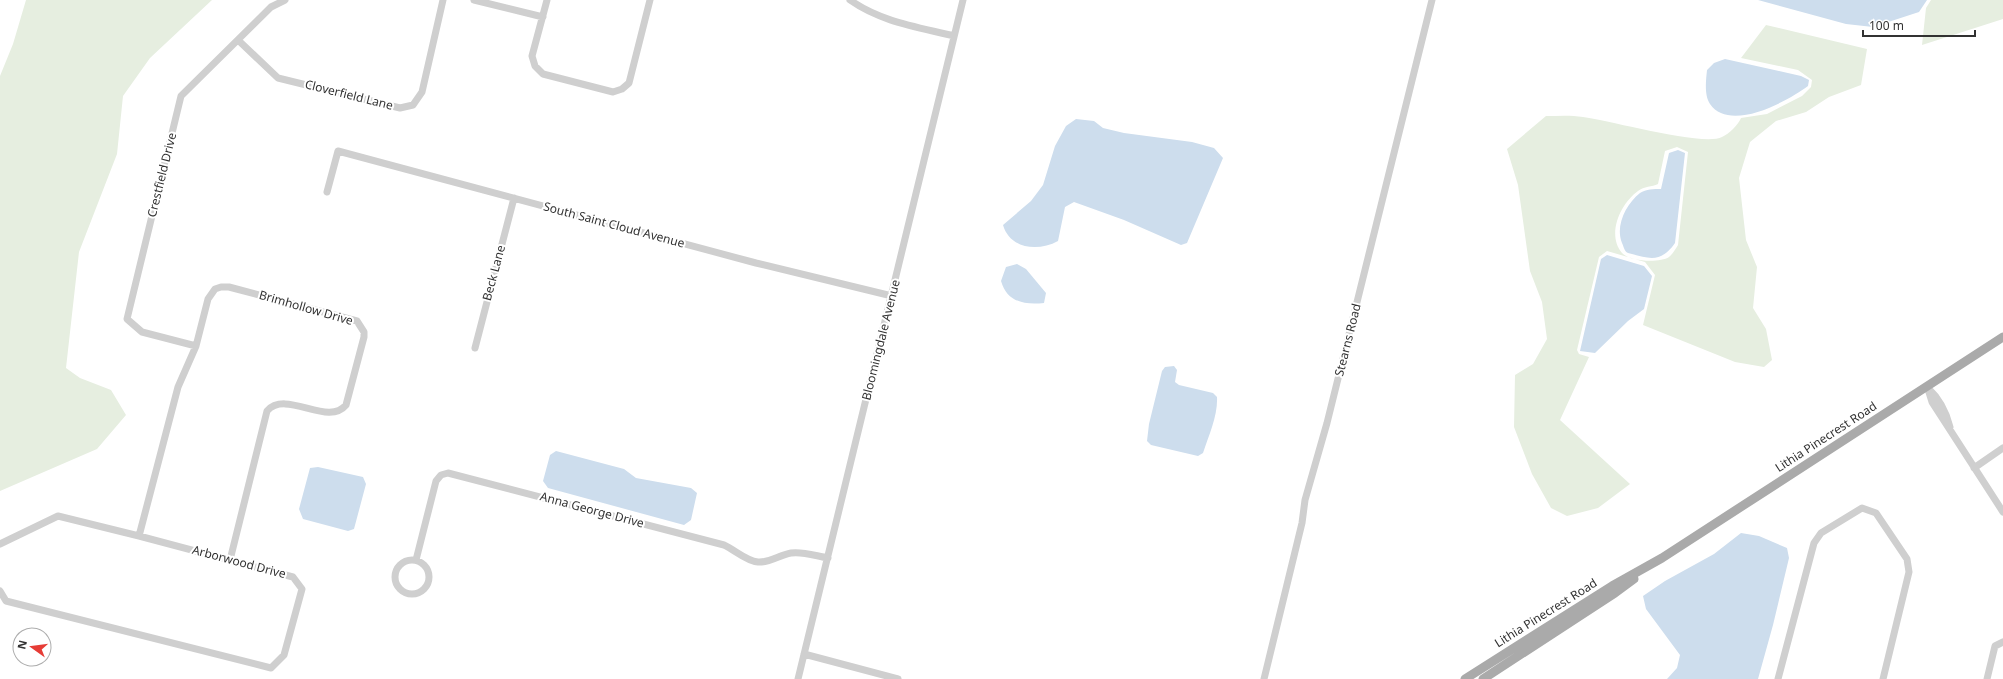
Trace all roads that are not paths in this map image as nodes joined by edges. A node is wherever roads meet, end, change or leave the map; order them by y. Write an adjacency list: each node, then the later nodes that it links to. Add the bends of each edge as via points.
1 (285, 0): 11 (street, Crestfield Drive, via 271,7)
2 (443, 0): 11 (street, Cloverfield Lane, via 422,92 413,105 400,108 278,78)
3 (474, 0): 9 (street)
4 (547, 0): 9 (street)
5 (650, 0): 9 (street, via 629,83 613,92 543,74 535,66 532,56)
6 (850, 0): 10 (street, via 865,11 886,20)
7 (963, 0): 10 (street, Bloomingdale Avenue)
8 (1432, 0): 33 (street, Stearns Road, via 1327,423 1305,500 1302,523)
9 (543, 17)
10 (954, 36): 14 (street, Bloomingdale Avenue)
11 (238, 40): 16 (street, Crestfield Drive, via 181,96 127,320 142,332)
12 (327, 192): 13 (street, South Saint Cloud Avenue, via 338,151)
13 (514, 198): 14 (street, South Saint Cloud Avenue, via 756,263); 17 (street, Beck Lane)
14 (892, 296): 24 (street, Bloomingdale Avenue)
15 (2003, 337): 18 (main road, Lithia Pinecrest Road)
16 (196, 346): 22 (street, Brimhollow Drive, via 178,387); 26 (street, Brimhollow Drive, via 208,299 215,289 221,287 352,319 361,325 364,332 343,408 332,412 281,403 267,411)
17 (475, 348)
18 (1927, 386): 20 (street, via 1932,402); 25 (main road, Lithia Pinecrest Road)
19 (2003, 448): 20 (street)
20 (1974, 468): 21 (street)
21 (2003, 512)
22 (139, 536): 23 (street, Arborwood Drive, via 58,516); 26 (street, Arborwood Drive)
23 (0, 544)
24 (828, 558): 27 (street, Anna George Drive, via 792,553 767,562 757,562 724,545 448,473 441,475 436,481); 30 (street, Bloomingdale Avenue)
25 (1662, 558): 34 (main road, Lithia Pinecrest Road, via 1612,586); 35 (main road, Lithia Pinecrest Road, via 1615,593)
26 (230, 560): 28 (street, Arborwood Drive, via 293,577 302,589 284,654 271,668 6,601)
27 (416, 560): 27 (street, via 404,562 395,576 399,588 410,594 422,591 429,580 426,568)
28 (0, 591)
29 (2003, 642): 38 (street, via 1995,646)
30 (804, 654): 31 (street, Bloomingdale Avenue); 32 (street)
31 (798, 679)
32 (898, 679)
33 (1264, 679)
34 (1465, 679)
35 (1483, 679)
36 (1778, 679): 37 (street, via 1814,543 1821,534 1862,508 1876,513 1907,559 1909,572)
37 (1883, 679)
38 (1987, 679)

